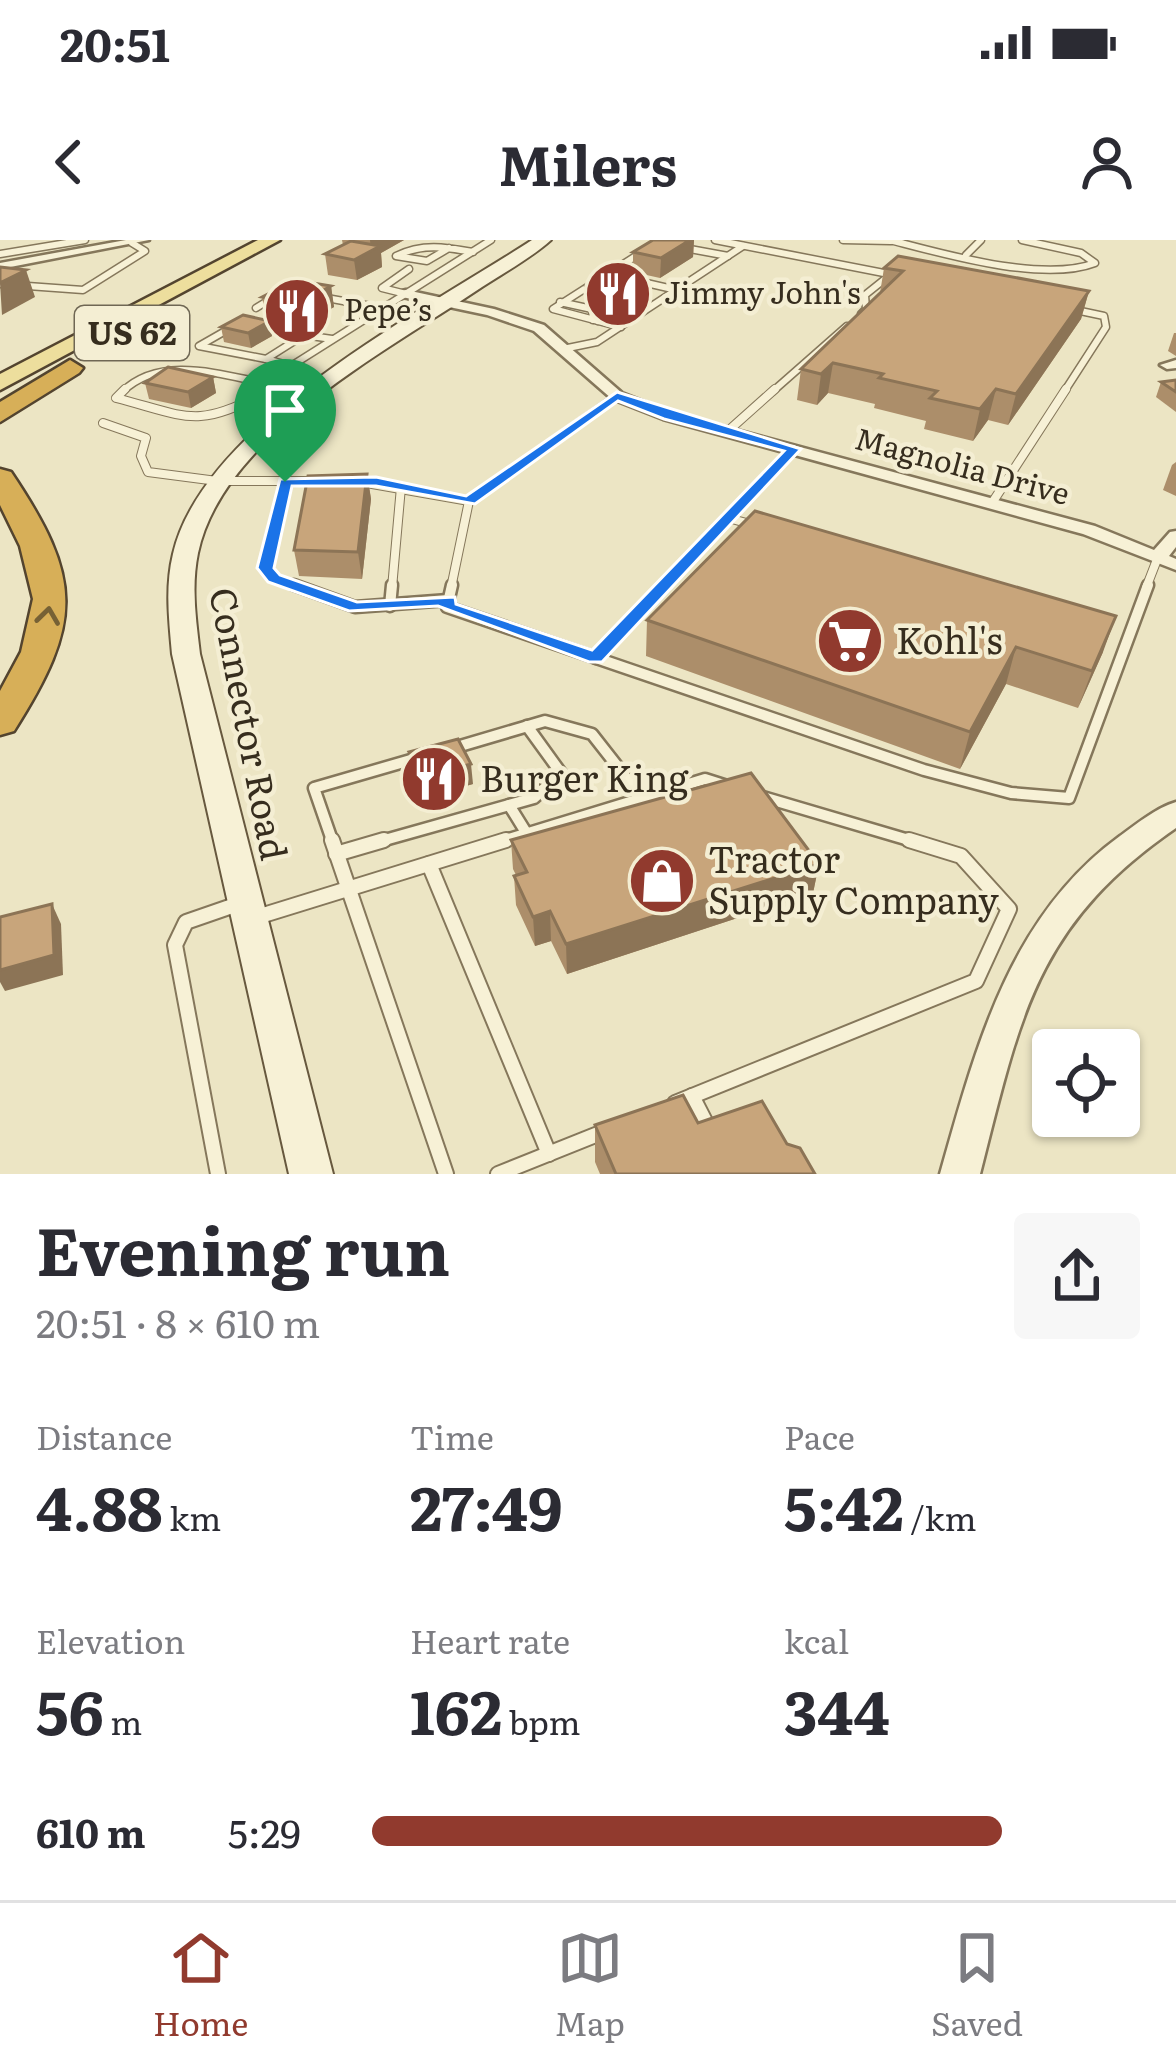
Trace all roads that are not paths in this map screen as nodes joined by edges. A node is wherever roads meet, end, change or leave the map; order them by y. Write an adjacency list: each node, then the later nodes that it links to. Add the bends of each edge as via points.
1 (86, 240): 13 (lane)
2 (491, 240): 15 (lane)
3 (543, 240): 31 (main road, Connector Road)
4 (715, 240): 12 (lane)
5 (843, 240): 6 (lane)
6 (890, 240): 17 (lane)
7 (981, 240): 17 (lane)
8 (1022, 240): 17 (lane, via 1095,263 1062,270)
9 (138, 241): 19 (street); 26 (lane, via 145,251 83,290)
10 (660, 242): 18 (lane); 22 (lane)
11 (263, 245): 42 (main road, US 62, via 232,273); 43 (main road, US 62)
12 (743, 246): 18 (lane); 23 (lane)
13 (44, 248): 16 (lane); 19 (lane)
14 (449, 248): 14 (lane, via 421,243 396,256 427,261); 15 (lane)
15 (473, 252): 30 (lane)
16 (0, 254)
17 (967, 255)
18 (728, 256): 27 (lane)
19 (56, 257): 20 (street)
20 (0, 266)
21 (409, 269): 30 (lane, via 382,288)
22 (607, 274): 25 (lane); 27 (lane)
23 (891, 274): 24 (lane); 50 (lane, via 865,295 866,309)
24 (913, 278)
25 (593, 282): 35 (lane, via 560,302 592,309); 35 (lane, via 639,295)
26 (0, 284)
27 (676, 290): 36 (lane)
28 (285, 291): 32 (lane)
29 (301, 293): 33 (lane)
30 (406, 294): 31 (street, Magnolia Drive); 33 (lane)
31 (448, 303): 39 (street, Magnolia Drive, via 539,328); 46 (main road, Connector Road)
32 (256, 308)
33 (382, 308): 38 (lane)
34 (1064, 308): 57 (lane, via 1103,316 1106,327)
35 (595, 321): 36 (lane)
36 (622, 327): 39 (lane)
37 (306, 334): 38 (lane); 40 (lane); 40 (lane, via 245,322 199,344)
38 (333, 340): 41 (lane)
39 (563, 350): 45 (street, Magnolia Drive)
40 (266, 359): 41 (lane)
41 (291, 366): 44 (lane)
42 (70, 368): 47 (main road, US 62); 48 (highway)
43 (0, 383)
44 (264, 388): 44 (lane, via 173,368 116,398 197,419 220,416); 46 (lane)
45 (617, 396): 50 (street, Magnolia Drive); 56 (lane)
46 (302, 401): 53 (main road, Connector Road)
47 (0, 404)
48 (0, 414)
49 (103, 423): 53 (lane, via 146,438 141,456 148,472)
50 (728, 431): 51 (street, Magnolia Drive)
51 (794, 449): 57 (street, Magnolia Drive); 58 (lane)
52 (0, 478): 67 (highway, one-way to 52, via 44,642 51,583 37,538)
53 (217, 482): 54 (lane); 76 (main road, Connector Road, via 179,568 180,626)
54 (285, 482): 55 (lane); 63 (lane, via 265,568 355,608)
55 (401, 487): 56 (lane); 63 (lane)
56 (469, 501): 62 (lane)
57 (992, 503): 61 (street, Magnolia Drive)
58 (728, 518): 59 (lane); 66 (lane)
59 (763, 528)
60 (1176, 536): 61 (street)
61 (1167, 561): 65 (lane)
62 (448, 600): 63 (lane); 66 (lane, via 447,607)
63 (390, 606)
64 (1111, 632): 65 (lane)
65 (1128, 637): 66 (lane, via 1069,798 1011,793 924,770)
66 (596, 658)
67 (0, 722)
68 (526, 726): 69 (lane, via 544,721 592,734); 70 (lane, via 561,773 534,798); 73 (lane, via 314,788)
69 (643, 799): 72 (lane); 77 (lane, via 706,779 961,856 1009,909 976,981)
70 (509, 805): 72 (lane); 73 (lane)
71 (1176, 813): 86 (street, via 1098,872 1053,923 1006,1021)
72 (527, 834): 74 (lane)
73 (336, 854): 75 (lane)
74 (429, 864): 75 (lane); 81 (lane)
75 (347, 890): 76 (lane); 84 (lane)
76 (246, 911): 82 (lane, via 196,916 175,945); 83 (main road, Connector Road)
77 (692, 1096): 78 (lane); 80 (lane, via 716,1143)
78 (651, 1112)
79 (631, 1121): 81 (lane)
80 (731, 1136)
81 (549, 1154): 85 (lane)
82 (218, 1174)
83 (310, 1174)
84 (446, 1174)
85 (498, 1174)
86 (959, 1174)

